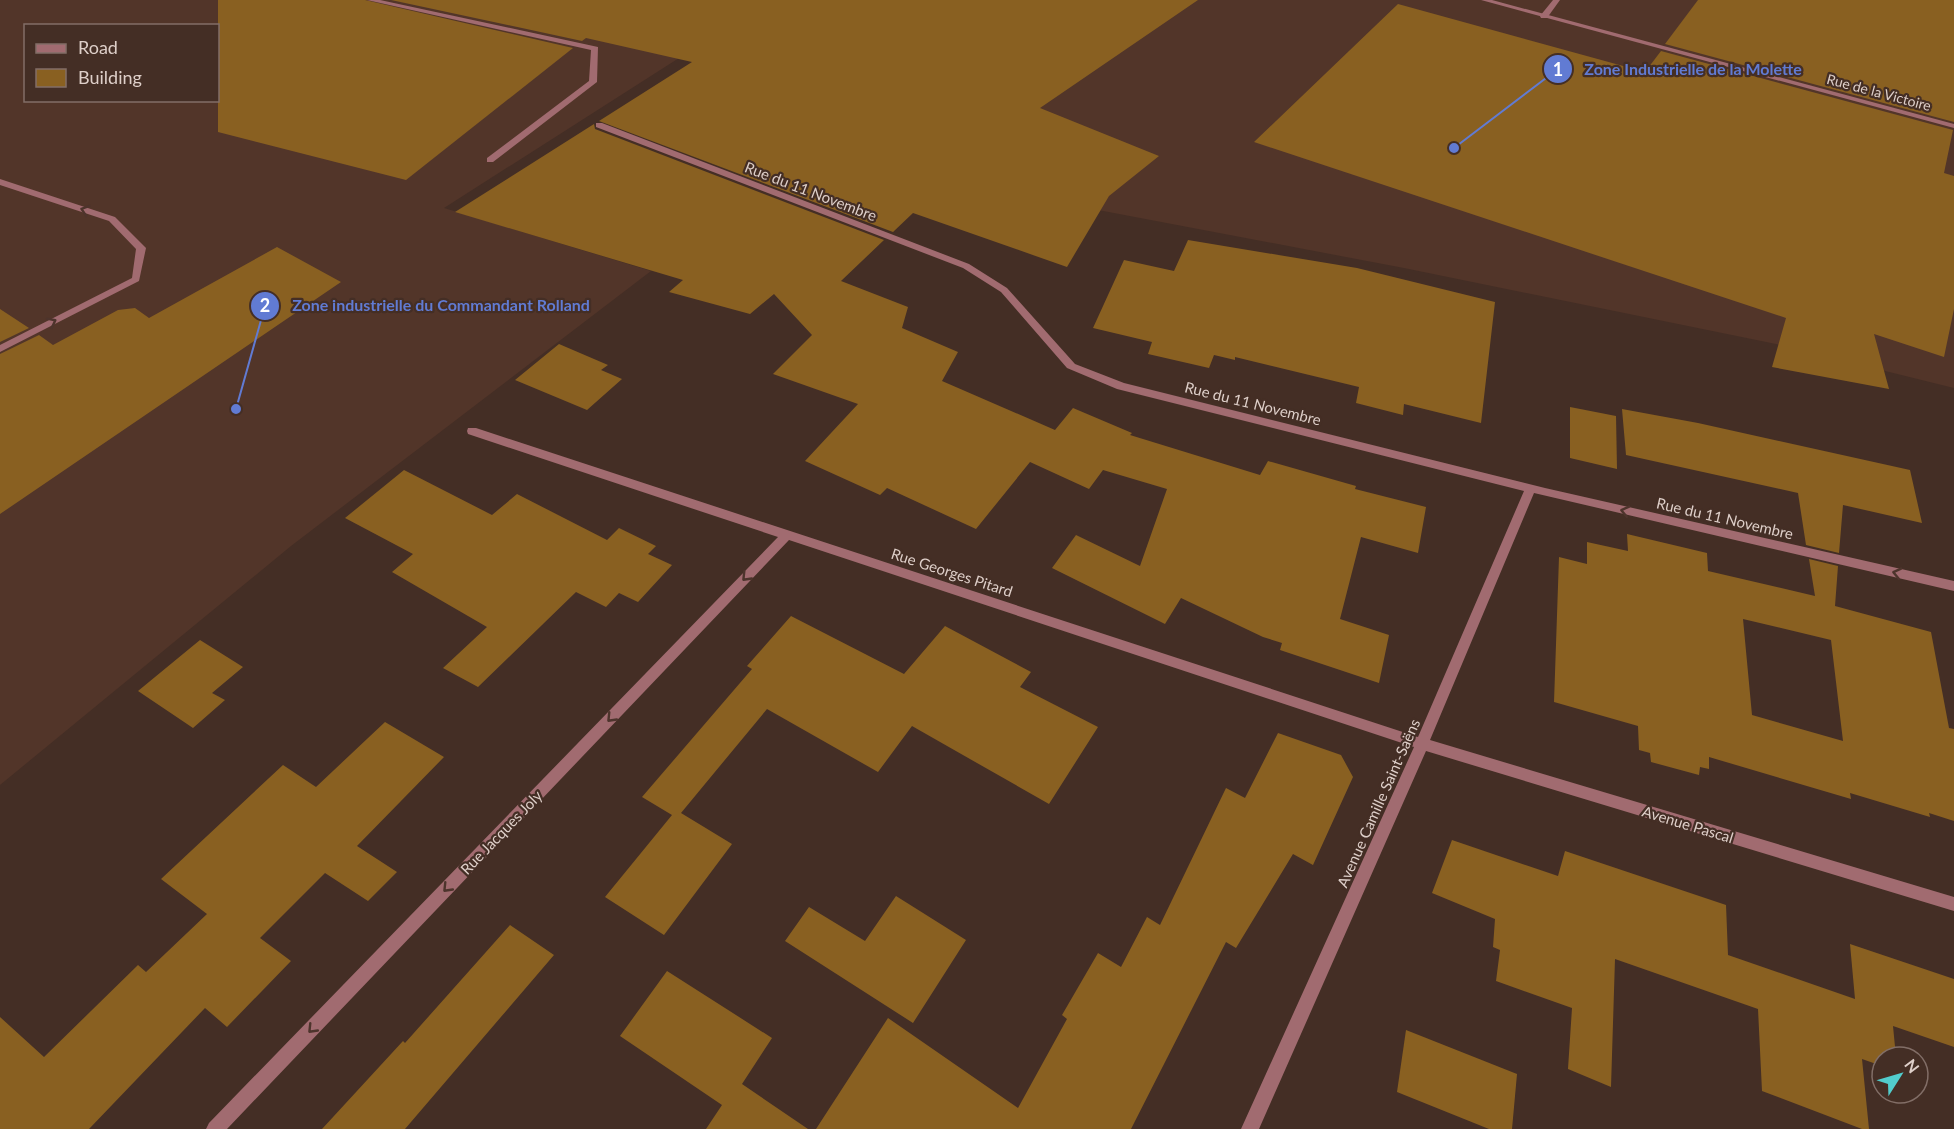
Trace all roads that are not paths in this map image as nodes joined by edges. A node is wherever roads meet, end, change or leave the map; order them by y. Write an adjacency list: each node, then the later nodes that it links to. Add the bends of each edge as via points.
1 (370, 0): 7 (street, via 595,48 593,81)
2 (1484, 0): 4 (street, Rue de la Victoire)
3 (1557, 0): 4 (street)
4 (1544, 16): 6 (street, Rue de la Victoire)
5 (599, 125): 11 (street, Rue du 11 Novembre, via 966,266 1004,290 1071,366 1121,386)
6 (1954, 126)
7 (490, 160)
8 (0, 182): 9 (street, one-way to 8, via 136,279 141,248 112,219)
9 (0, 349)
10 (472, 431): 12 (street, Rue Georges Pitard)
11 (1530, 489): 13 (street, Rue du 11 Novembre, one-way to 11); 14 (street, Avenue Camille Saint-Saëns)
12 (787, 535): 14 (street, Rue Georges Pitard); 16 (street, Rue Jacques Joly, one-way to 16)
13 (1954, 586)
14 (1422, 744): 15 (street, Avenue Pascal); 17 (street, Avenue Camille Saint-Saëns)
15 (1954, 904)
16 (215, 1129)
17 (1250, 1129)

